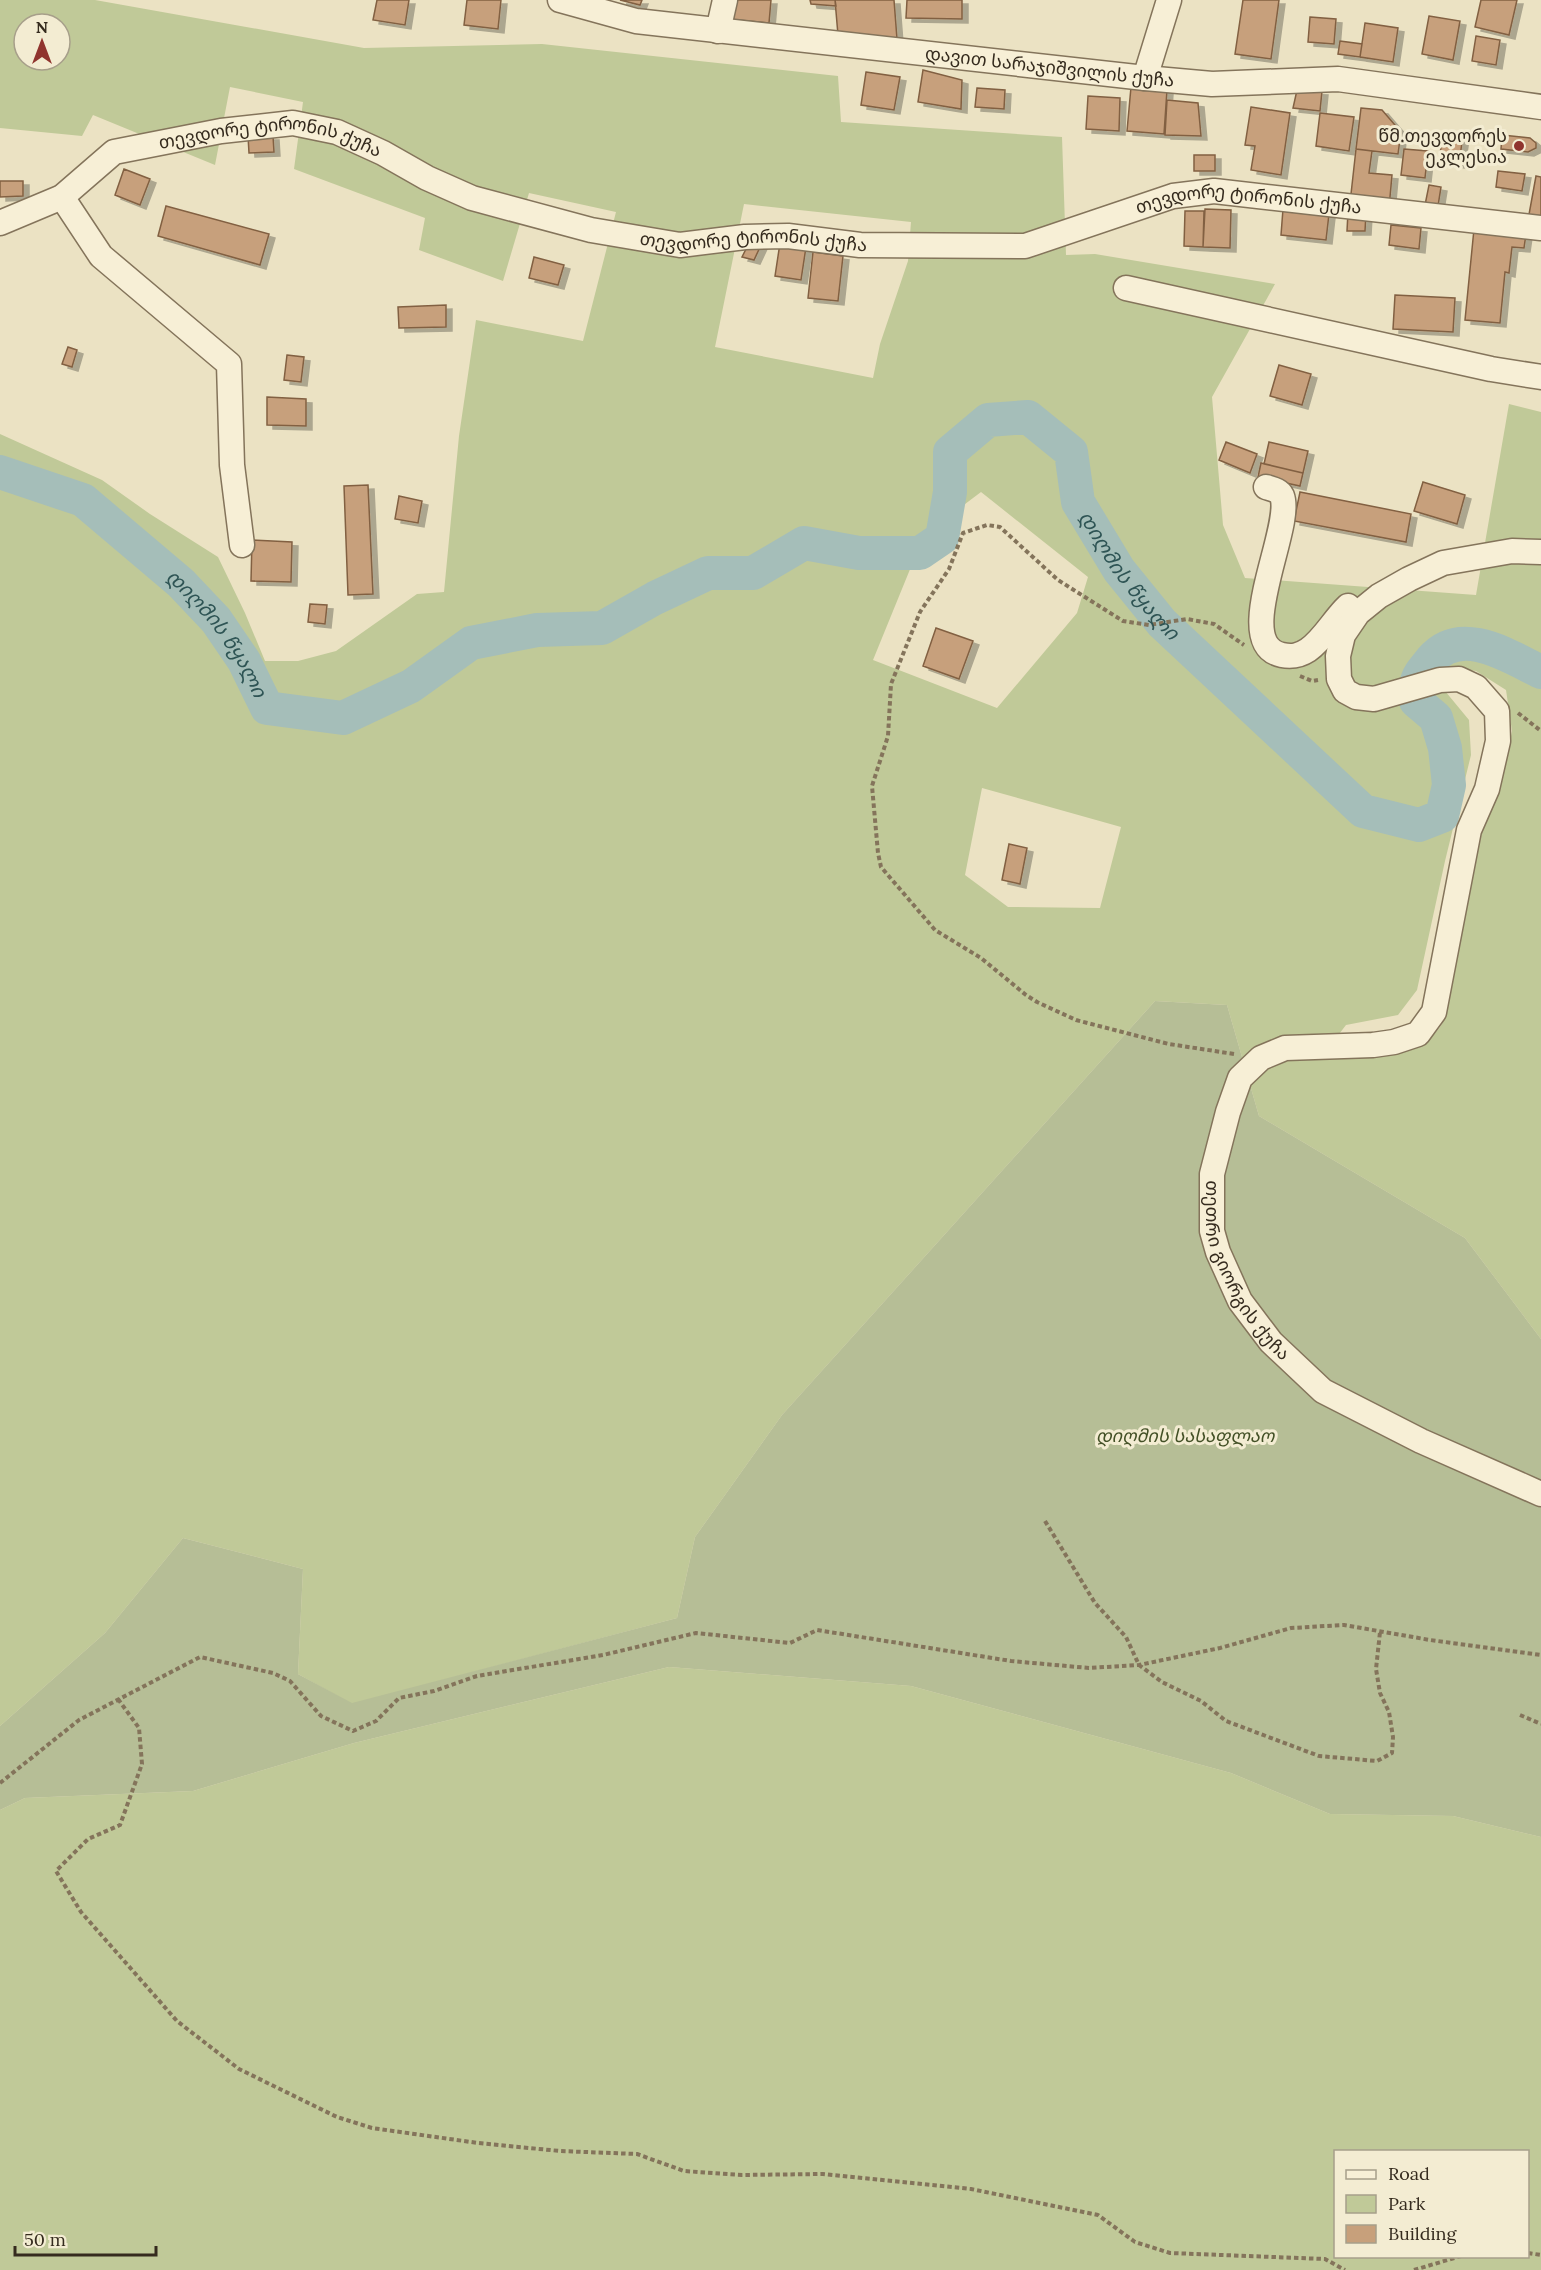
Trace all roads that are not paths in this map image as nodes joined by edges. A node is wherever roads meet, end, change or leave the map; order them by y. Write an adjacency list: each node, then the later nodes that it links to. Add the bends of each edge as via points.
1 (560, 0): 4 (street, დავით სარაჯიშვილის ქუჩა, via 636,21)
2 (724, 0): 4 (street)
3 (1169, 0): 5 (street)
4 (718, 31): 5 (street, დავით სარაჯიშვილის ქუჩა)
5 (1145, 78): 6 (street, დავით სარაჯიშვილის ქუჩა, via 1212,84 1338,79)
6 (1541, 107)
7 (62, 197): 8 (street, თევდორე ტირონის ქუჩა); 9 (street, თევდორე ტირონის ქუჩა, via 114,152 221,130 293,123 337,132 472,198 591,230 680,245 788,236 860,245 1025,246 1173,196 1214,191); 13 (street, via 101,256 229,364 232,465)
8 (0, 223)
9 (1541, 228)
10 (1126, 288): 11 (street)
11 (1541, 378)
12 (1266, 487): 15 (street, via 1282,496 1278,541 1262,602 1261,626 1268,646 1278,654 1293,657 1308,650 1351,602 1377,582 1403,570)
13 (242, 545)
14 (1541, 552): 15 (street, via 1512,551)
15 (1443, 563): 16 (street, თეთრი გიორგის ქუჩა, via 1379,596 1358,613 1343,635 1338,656 1339,679 1345,691 1356,697 1374,699 1440,680 1459,679 1476,687 1497,711 1498,741 1487,789 1469,830 1434,1012 1418,1034 1373,1045 1285,1048 1261,1058 1239,1078 1212,1174 1212,1231 1240,1301 1271,1342 1323,1391 1421,1441)
16 (1541, 1494)

